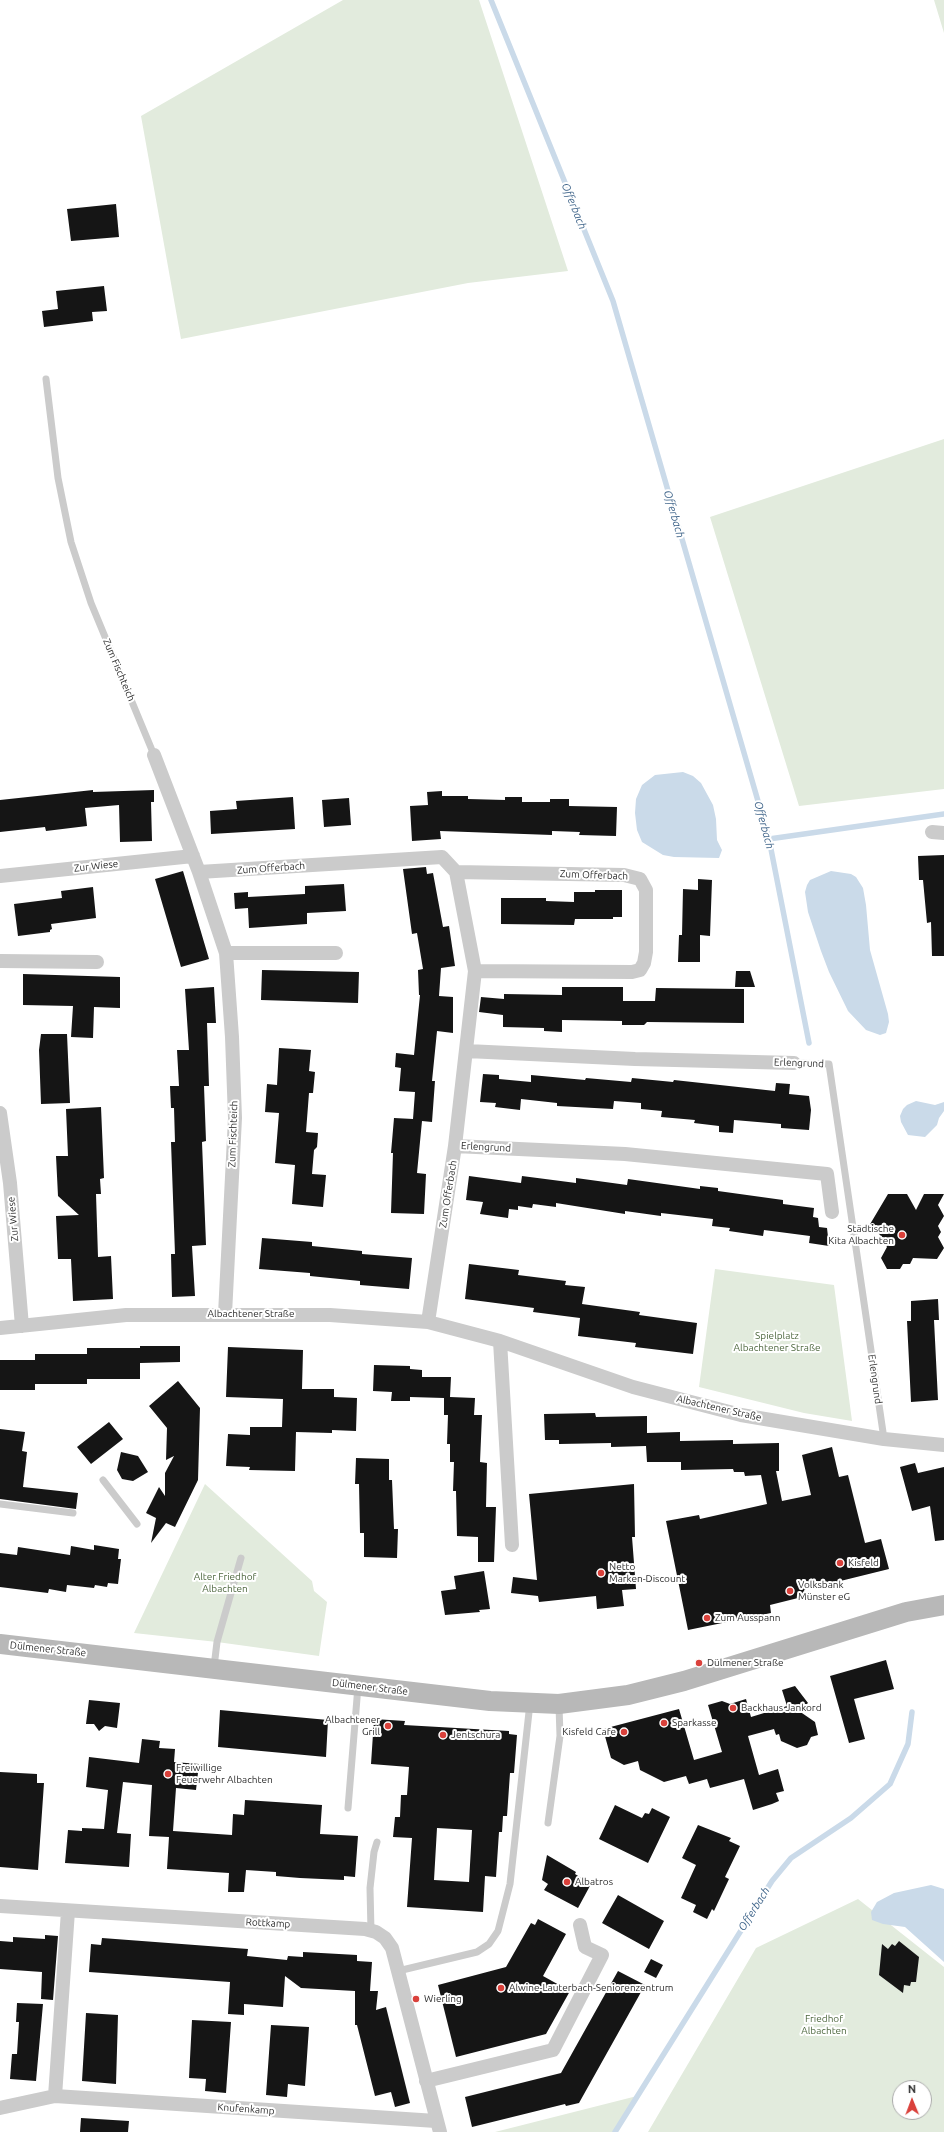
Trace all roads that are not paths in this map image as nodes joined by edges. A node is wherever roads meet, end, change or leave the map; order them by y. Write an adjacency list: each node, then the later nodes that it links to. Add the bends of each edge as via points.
1 (46, 379): 2 (lane, Zum Fischteich, via 58,478 71,542 91,603)
2 (154, 755): 3 (street, Zum Fischteich)
3 (192, 856): 4 (street, Zum Fischteich); 6 (street, Zur Wiese)
4 (199, 872): 5 (street, Zum Offerbach, via 442,857); 7 (street, Zum Fischteich)
5 (456, 872): 11 (street, Zum Offerbach); 11 (street, Zum Offerbach, via 624,875 640,879 646,890 646,952 640,970)
6 (0, 876)
7 (226, 953): 8 (street); 18 (street, Zum Fischteich, via 235,1118)
8 (336, 953)
9 (0, 961): 10 (street)
10 (97, 962)
11 (475, 971): 12 (street, Zum Offerbach)
12 (467, 1051): 13 (street, Erlengrund); 15 (street, Zum Offerbach)
13 (794, 1063): 23 (lane, Erlengrund, via 829,1064)
14 (0, 1113): 16 (street, Zur Wiese)
15 (455, 1146): 17 (street, Erlengrund, via 625,1154 827,1174); 19 (street, Zum Offerbach)
16 (5, 1183): 20 (street, Zur Wiese)
17 (832, 1212)
18 (224, 1314): 19 (street, Albachtener Straße, via 330,1315); 20 (street, Albachtener Straße, via 126,1315)
19 (428, 1322): 22 (street, Albachtener Straße)
20 (22, 1326): 21 (street, Albachtener Straße)
21 (0, 1328)
22 (500, 1341): 23 (street, Albachtener Straße, via 633,1387 725,1411); 29 (street)
23 (884, 1439): 24 (street, Albachtener Straße)
24 (944, 1445)
25 (104, 1480): 28 (lane)
26 (0, 1504): 27 (lane)
27 (73, 1513)
28 (137, 1524)
29 (512, 1545)
30 (241, 1558): 33 (lane, via 217,1642)
31 (944, 1605): 36 (main road, Dülmener Straße, via 906,1612 684,1681 628,1695)
32 (0, 1644): 33 (main road, Dülmener Straße)
33 (213, 1669): 34 (main road, Dülmener Straße)
34 (358, 1686): 35 (main road, Dülmener Straße); 37 (lane)
35 (530, 1703): 36 (main road, Dülmener Straße); 44 (lane, via 511,1877 498,1932 489,1944 477,1952)
36 (559, 1704): 38 (lane, via 560,1736)
37 (348, 1808)
38 (548, 1823)
39 (377, 1842): 43 (lane, via 370,1888)
40 (0, 1906): 41 (street, Rottkamp)
41 (68, 1911): 43 (street, Rottkamp); 46 (street)
42 (580, 1925): 45 (street, via 585,1947 602,1955 553,2050)
43 (371, 1931): 44 (street, Rottkamp, via 385,1938 392,1948)
44 (398, 1971): 45 (street, Rottkamp)
45 (426, 2081): 48 (street, Rottkamp)
46 (55, 2096): 47 (street, Knufenkamp); 48 (street, Knufenkamp)
47 (0, 2108)
48 (438, 2127)

